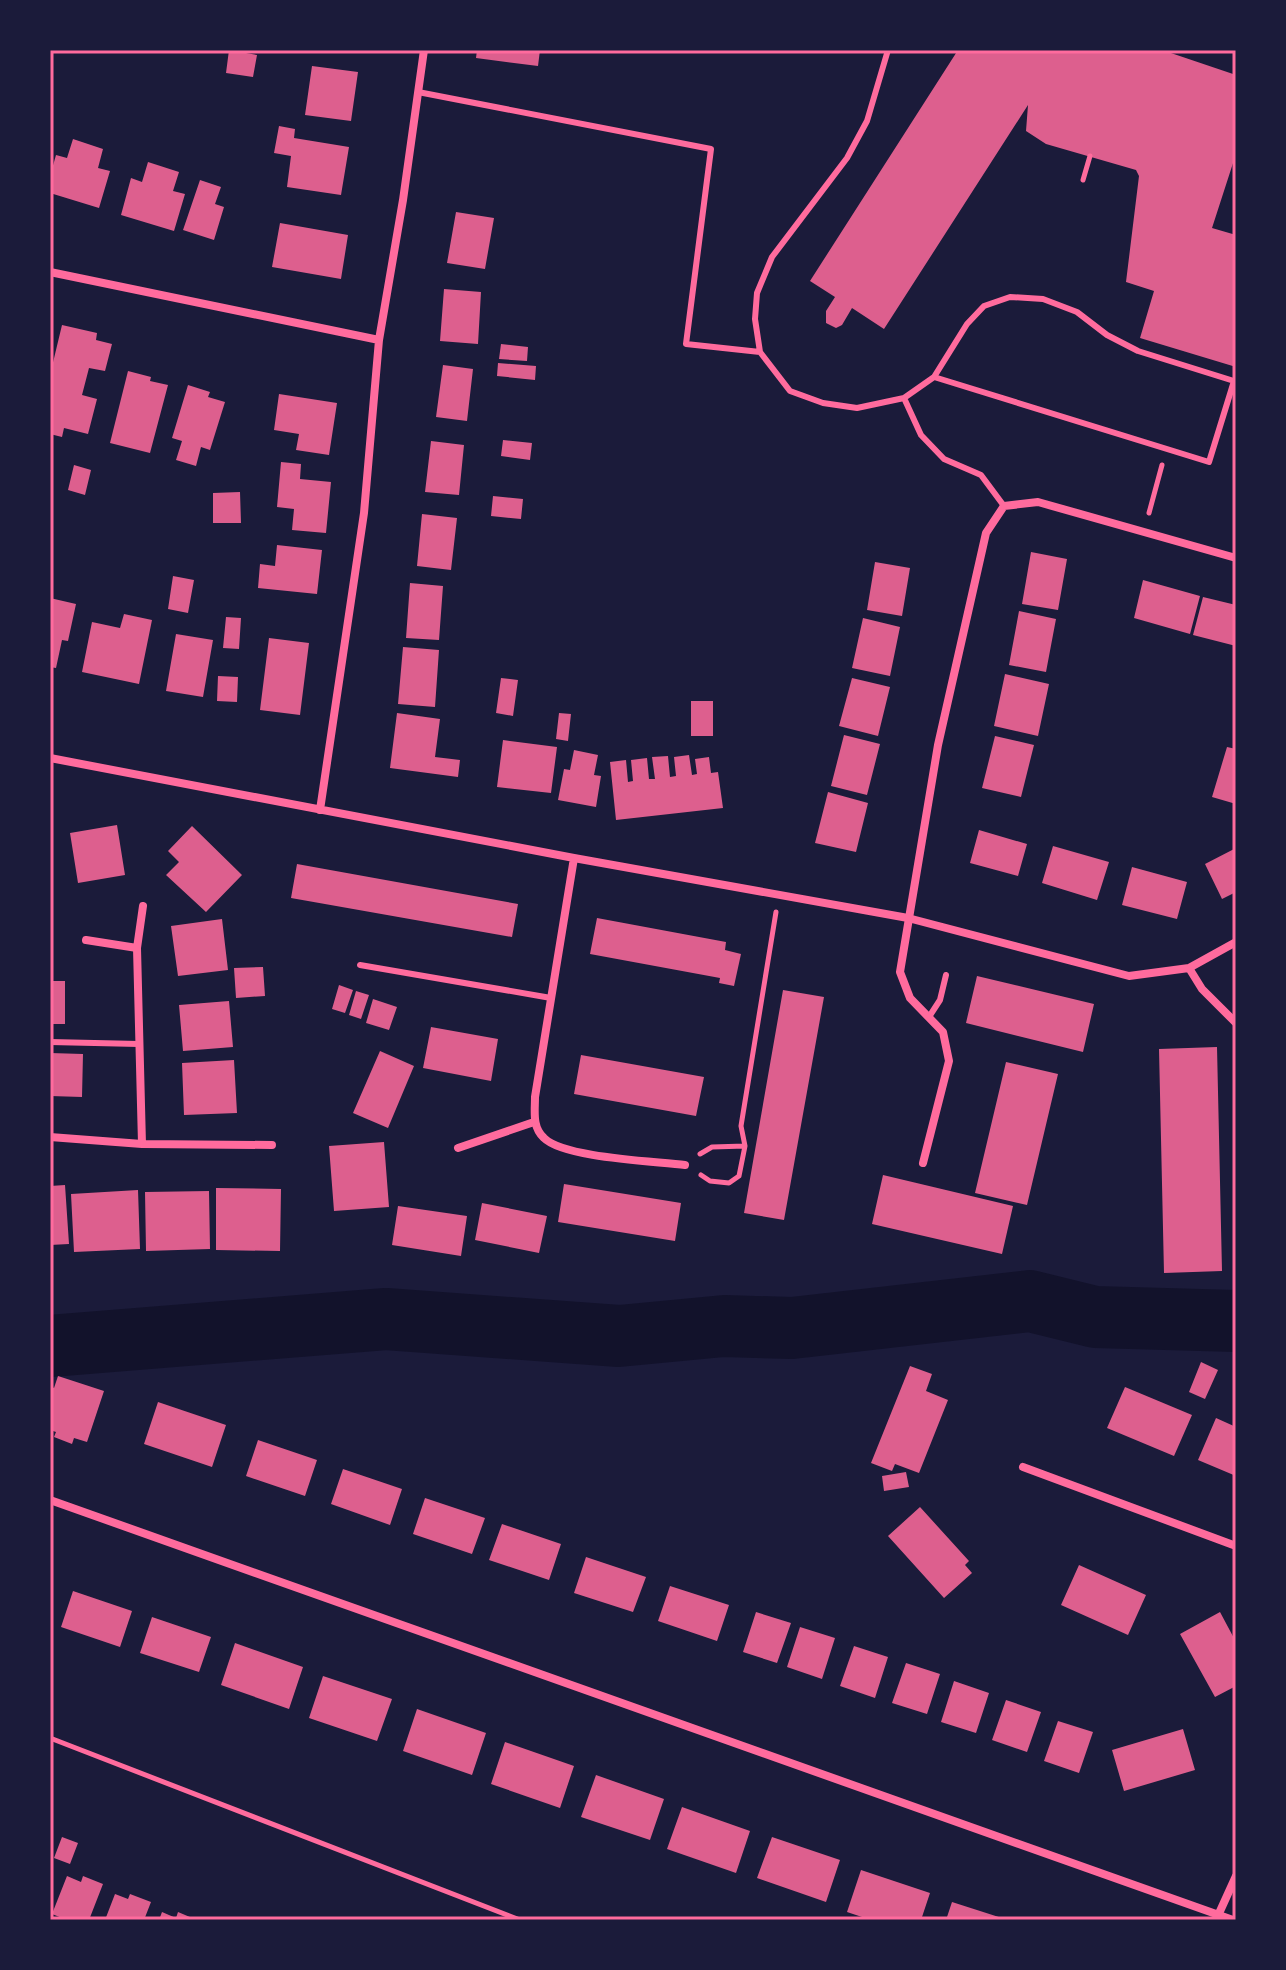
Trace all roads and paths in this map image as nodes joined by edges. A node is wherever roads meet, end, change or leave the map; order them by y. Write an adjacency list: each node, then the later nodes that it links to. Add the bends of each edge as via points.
1 (424, 50): 3 (street)
2 (888, 50): 8 (lane, via 867,121 847,158 772,257 757,293)
3 (418, 92): 7 (street); 8 (lane, via 711,149 686,344)
4 (1090, 156): 5 (path)
5 (1083, 180)
6 (50, 272): 7 (street)
7 (379, 340): 16 (street, via 364,513)
8 (760, 352): 10 (lane, via 790,391 823,403 857,408)
9 (934, 377): 10 (lane); 11 (lane); 11 (lane, via 984,306 1010,297 1043,299 1077,312 1138,351 1234,381 1209,462)
10 (904, 398): 12 (lane, via 921,435 944,459 981,475)
11 (1166, 449): 13 (path)
12 (1004, 506): 13 (street, via 1038,502); 20 (street, via 986,533 938,745)
13 (1144, 532): 14 (street)
14 (1236, 558)
15 (50, 758): 16 (street)
16 (320, 810): 17 (street)
17 (574, 858): 18 (street); 27 (street)
18 (779, 895): 20 (street); 36 (path, via 741,1126)
19 (143, 906): 23 (street)
20 (908, 918): 25 (street, via 1129,976); 28 (street, via 900,972 910,998)
21 (86, 940): 23 (street)
22 (1236, 942): 25 (street)
23 (137, 948): 31 (street)
24 (360, 965): 27 (lane)
25 (1189, 968): 29 (street)
26 (946, 975): 28 (lane)
27 (551, 998): 32 (street)
28 (929, 1017): 38 (street, via 943,1032 949,1061)
29 (1236, 1023)
30 (50, 1042): 31 (lane)
31 (139, 1044): 34 (street)
32 (534, 1122): 37 (street); 39 (street, via 544,1139 571,1152)
33 (50, 1137): 34 (street)
34 (142, 1144): 35 (street)
35 (272, 1145)
36 (745, 1146): 39 (path, via 712,1147); 39 (path, via 739,1176 729,1183 710,1181)
37 (458, 1148)
38 (923, 1163)
39 (685, 1165)
40 (1023, 1467): 42 (street)
41 (50, 1500): 45 (street)
42 (1236, 1546)
43 (50, 1738): 46 (path)
44 (1236, 1876): 45 (street)
45 (1217, 1917): 47 (street)
46 (520, 1920)
47 (1233, 1920)

